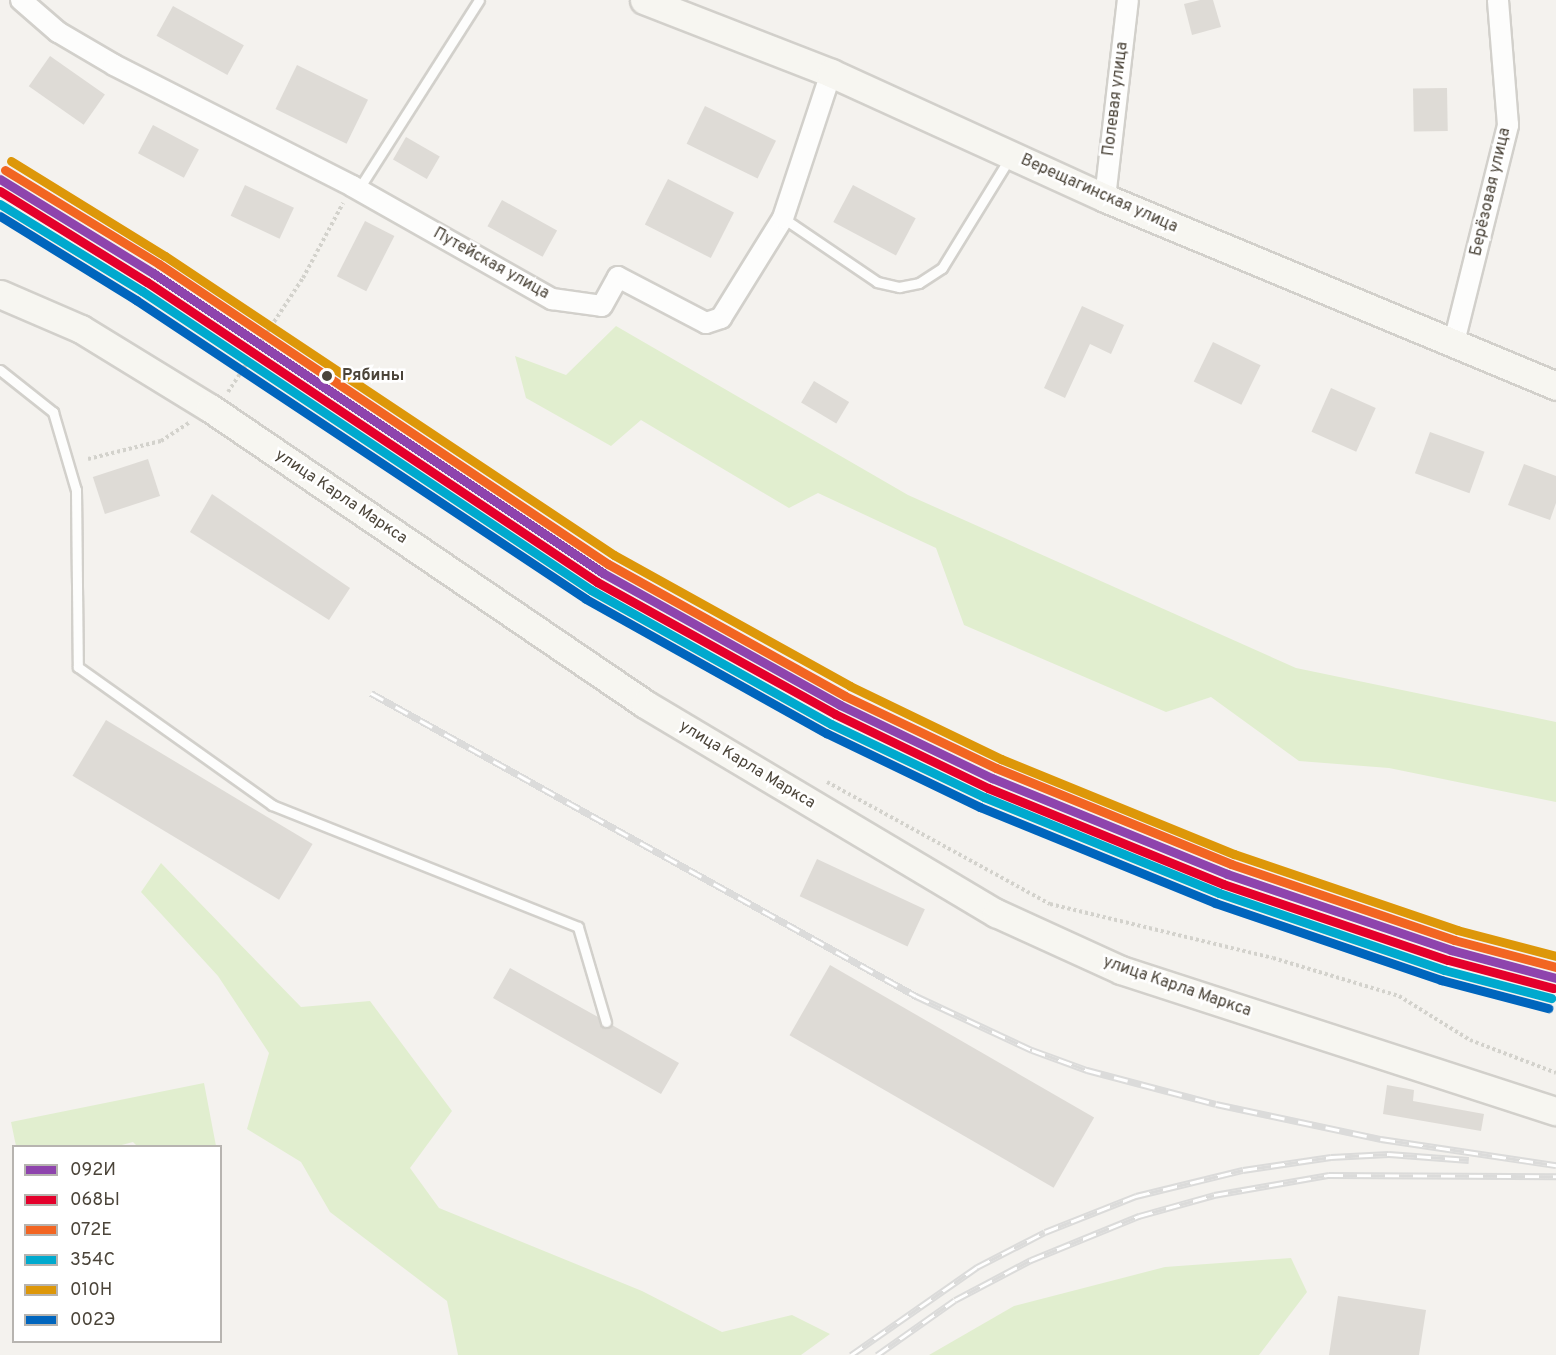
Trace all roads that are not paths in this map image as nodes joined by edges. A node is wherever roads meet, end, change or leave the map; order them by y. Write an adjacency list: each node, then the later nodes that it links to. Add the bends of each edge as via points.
1 (21, 0): 8 (street, Путейская улица, via 58,32 114,65)
2 (479, 0): 8 (lane)
3 (644, 0): 6 (main road, Верещагинская улица)
4 (1128, 0): 9 (street, Полевая улица)
5 (1498, 0): 12 (street, Берёзовая улица, via 1508,125)
6 (831, 73): 7 (main road, Верещагинская улица); 10 (street, Путейская улица)
7 (1012, 154): 9 (main road, Верещагинская улица); 10 (lane, via 942,268 919,283 899,287 877,282)
8 (355, 188): 10 (street, Путейская улица, via 552,298 602,306 618,277 706,323 722,318)
9 (1104, 198): 12 (main road, Верещагинская улица)
10 (783, 218)
11 (0, 294): 16 (main road, улица Карла Маркса, via 81,329 218,399 645,704 996,913 1121,970)
12 (1453, 346): 14 (main road, Верещагинская улица)
13 (0, 370): 15 (lane, via 53,412 76,489 78,667 272,805 578,927)
14 (1556, 386)
15 (606, 1022)
16 (1556, 1111)

